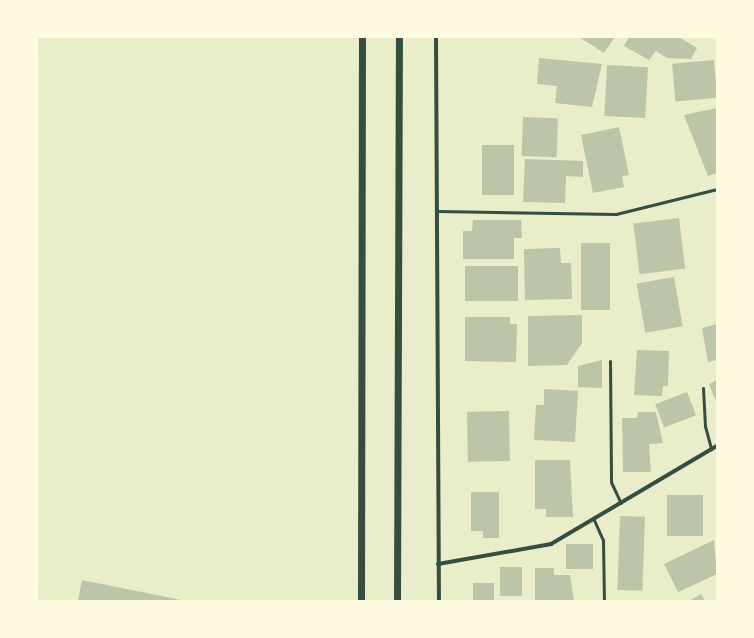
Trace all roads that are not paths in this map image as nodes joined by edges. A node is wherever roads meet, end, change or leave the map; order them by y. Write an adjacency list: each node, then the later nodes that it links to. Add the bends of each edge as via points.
1 (362, 37): 13 (street)
2 (399, 37): 14 (street)
3 (436, 37): 5 (street)
4 (717, 189): 5 (lane, via 616,214)
5 (438, 212): 12 (street)
6 (610, 361): 10 (lane, via 611,482)
7 (703, 388): 9 (lane, via 705,426)
8 (717, 446): 9 (street)
9 (711, 449): 10 (street)
10 (621, 504): 11 (street)
11 (594, 520): 12 (street, via 543,546); 16 (lane, via 603,540)
12 (438, 564): 15 (street)
13 (361, 601)
14 (397, 601)
15 (439, 601)
16 (604, 601)

